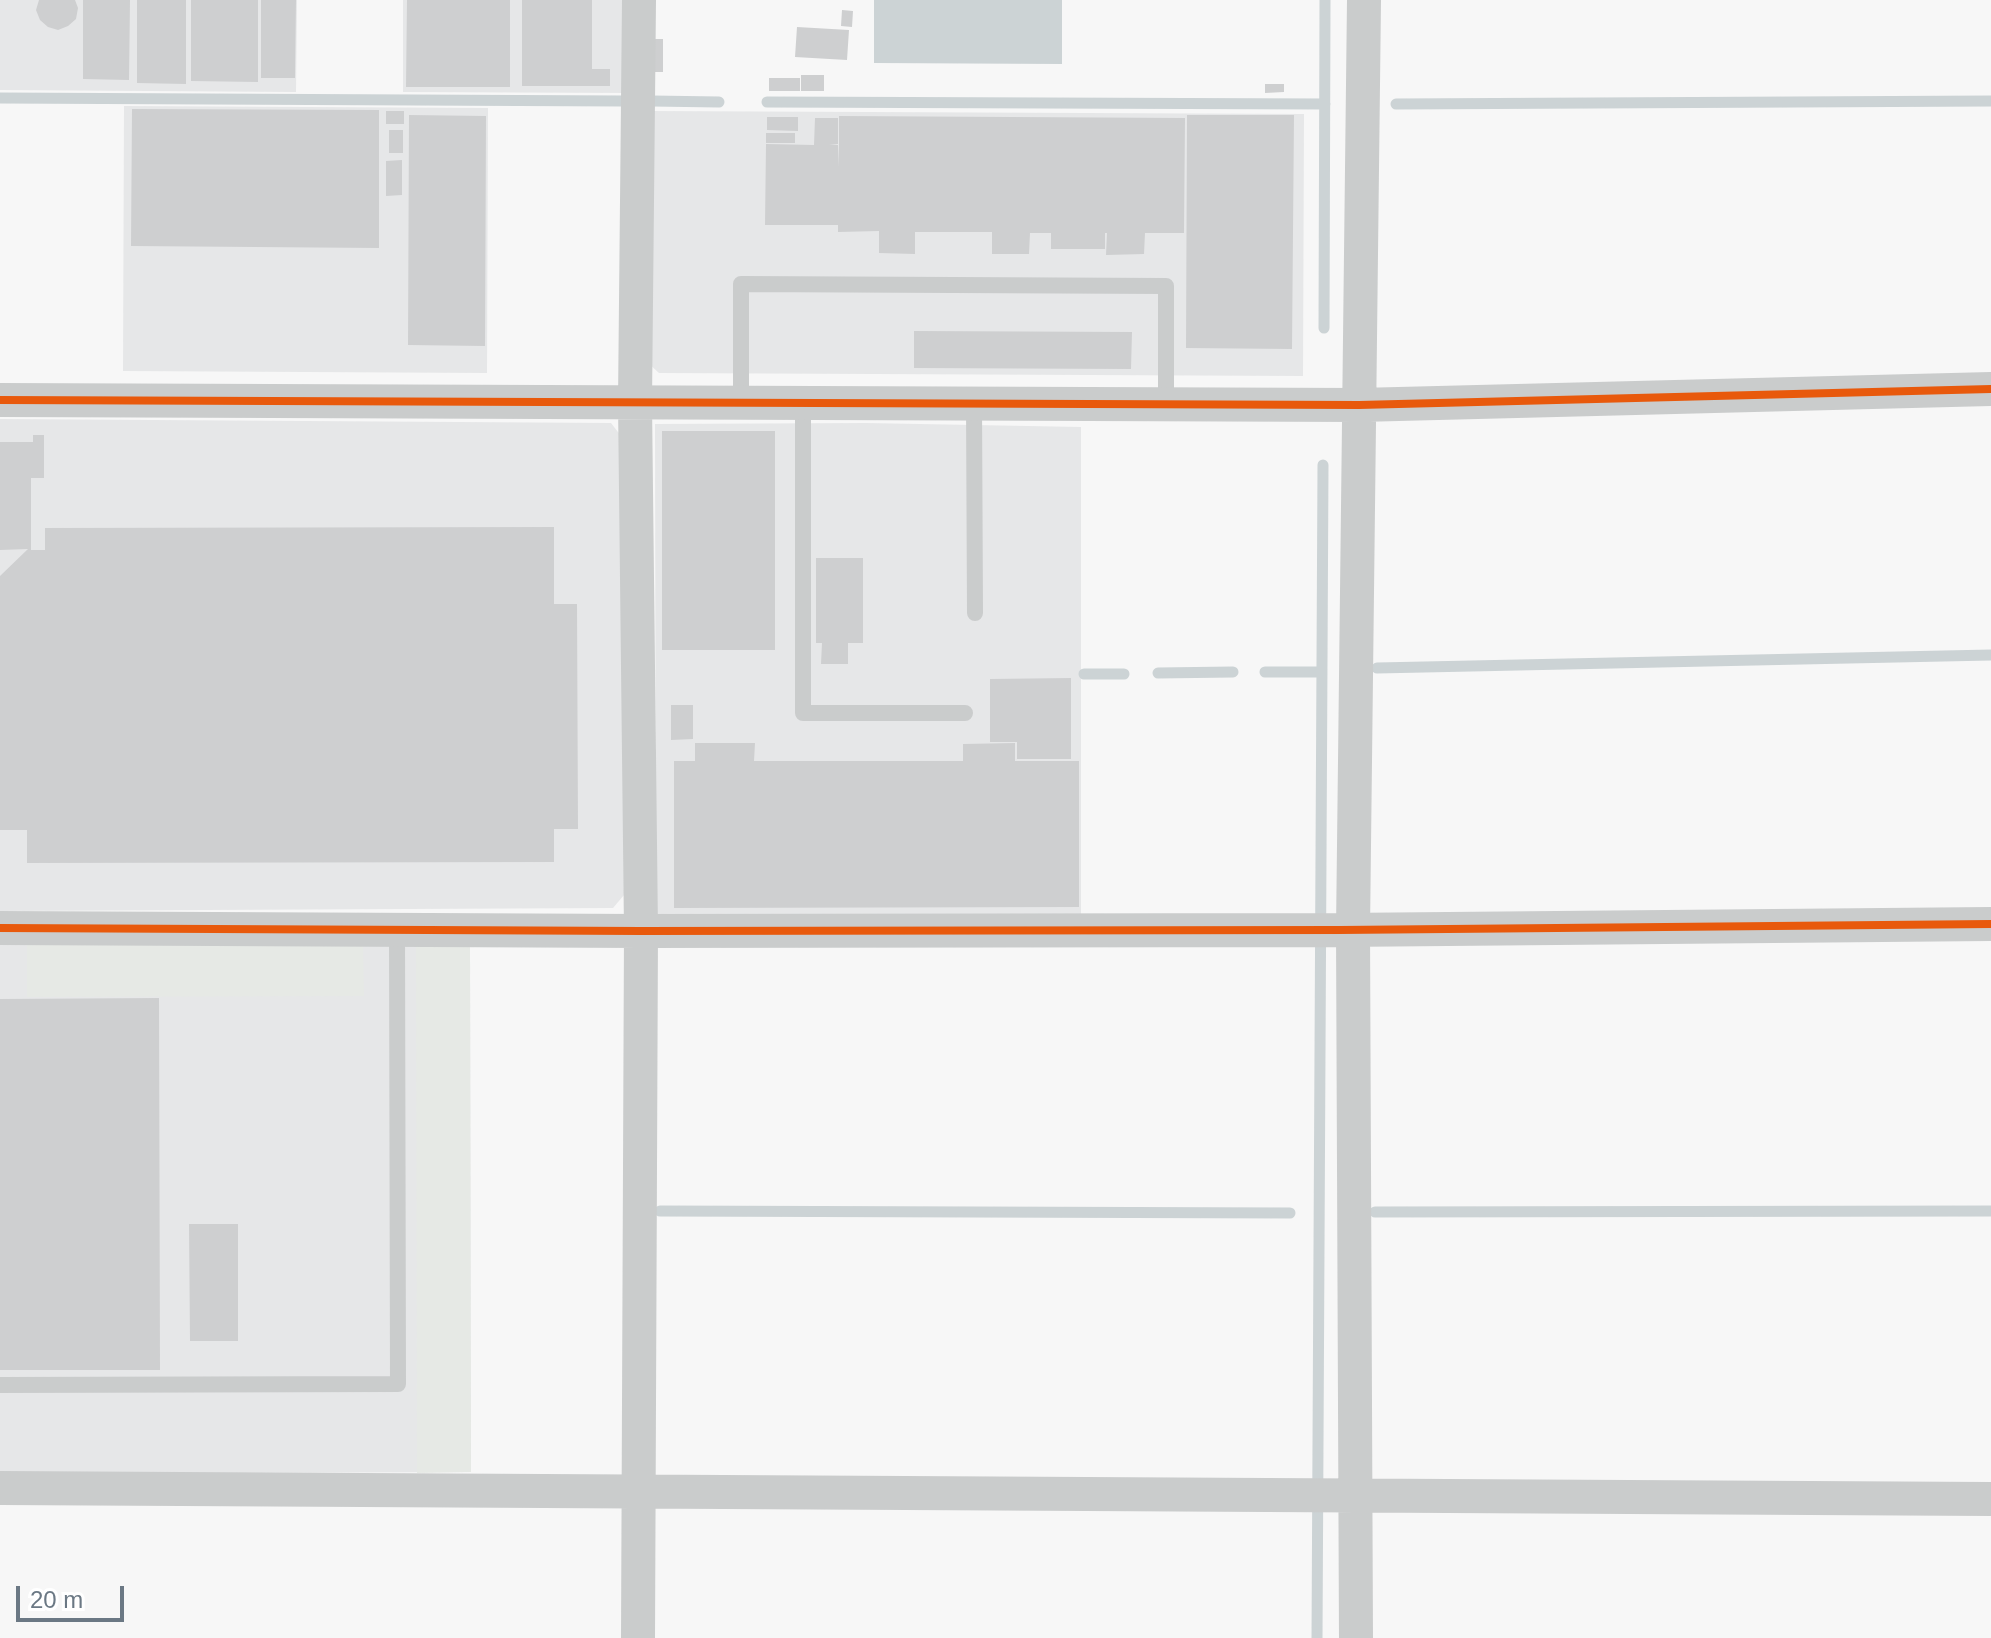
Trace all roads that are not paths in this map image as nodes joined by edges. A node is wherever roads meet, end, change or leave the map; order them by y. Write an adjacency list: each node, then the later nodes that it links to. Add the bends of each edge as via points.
1 (639, 0): 5 (street)
2 (1364, 0): 10 (street)
3 (1991, 389): 10 (street)
4 (0, 400): 5 (street)
5 (635, 402): 6 (street); 17 (street)
6 (741, 402): 7 (street); 9 (lane, via 741,284 772,284 1166,286)
7 (803, 403): 8 (street); 12 (lane, via 803,713)
8 (974, 403): 9 (street); 11 (lane)
9 (1166, 404): 10 (street)
10 (1359, 405): 16 (street)
11 (975, 613)
12 (965, 713)
13 (1991, 924): 16 (street)
14 (0, 928): 15 (street)
15 (397, 930): 17 (street); 18 (lane, via 398,1384)
16 (1346, 930): 17 (street); 21 (street)
17 (641, 931): 20 (street)
18 (0, 1385)
19 (0, 1488): 20 (street)
20 (639, 1492): 21 (street); 23 (street)
21 (1346, 1496): 22 (street); 24 (street)
22 (1991, 1499)
23 (638, 1638)
24 (1356, 1638)

